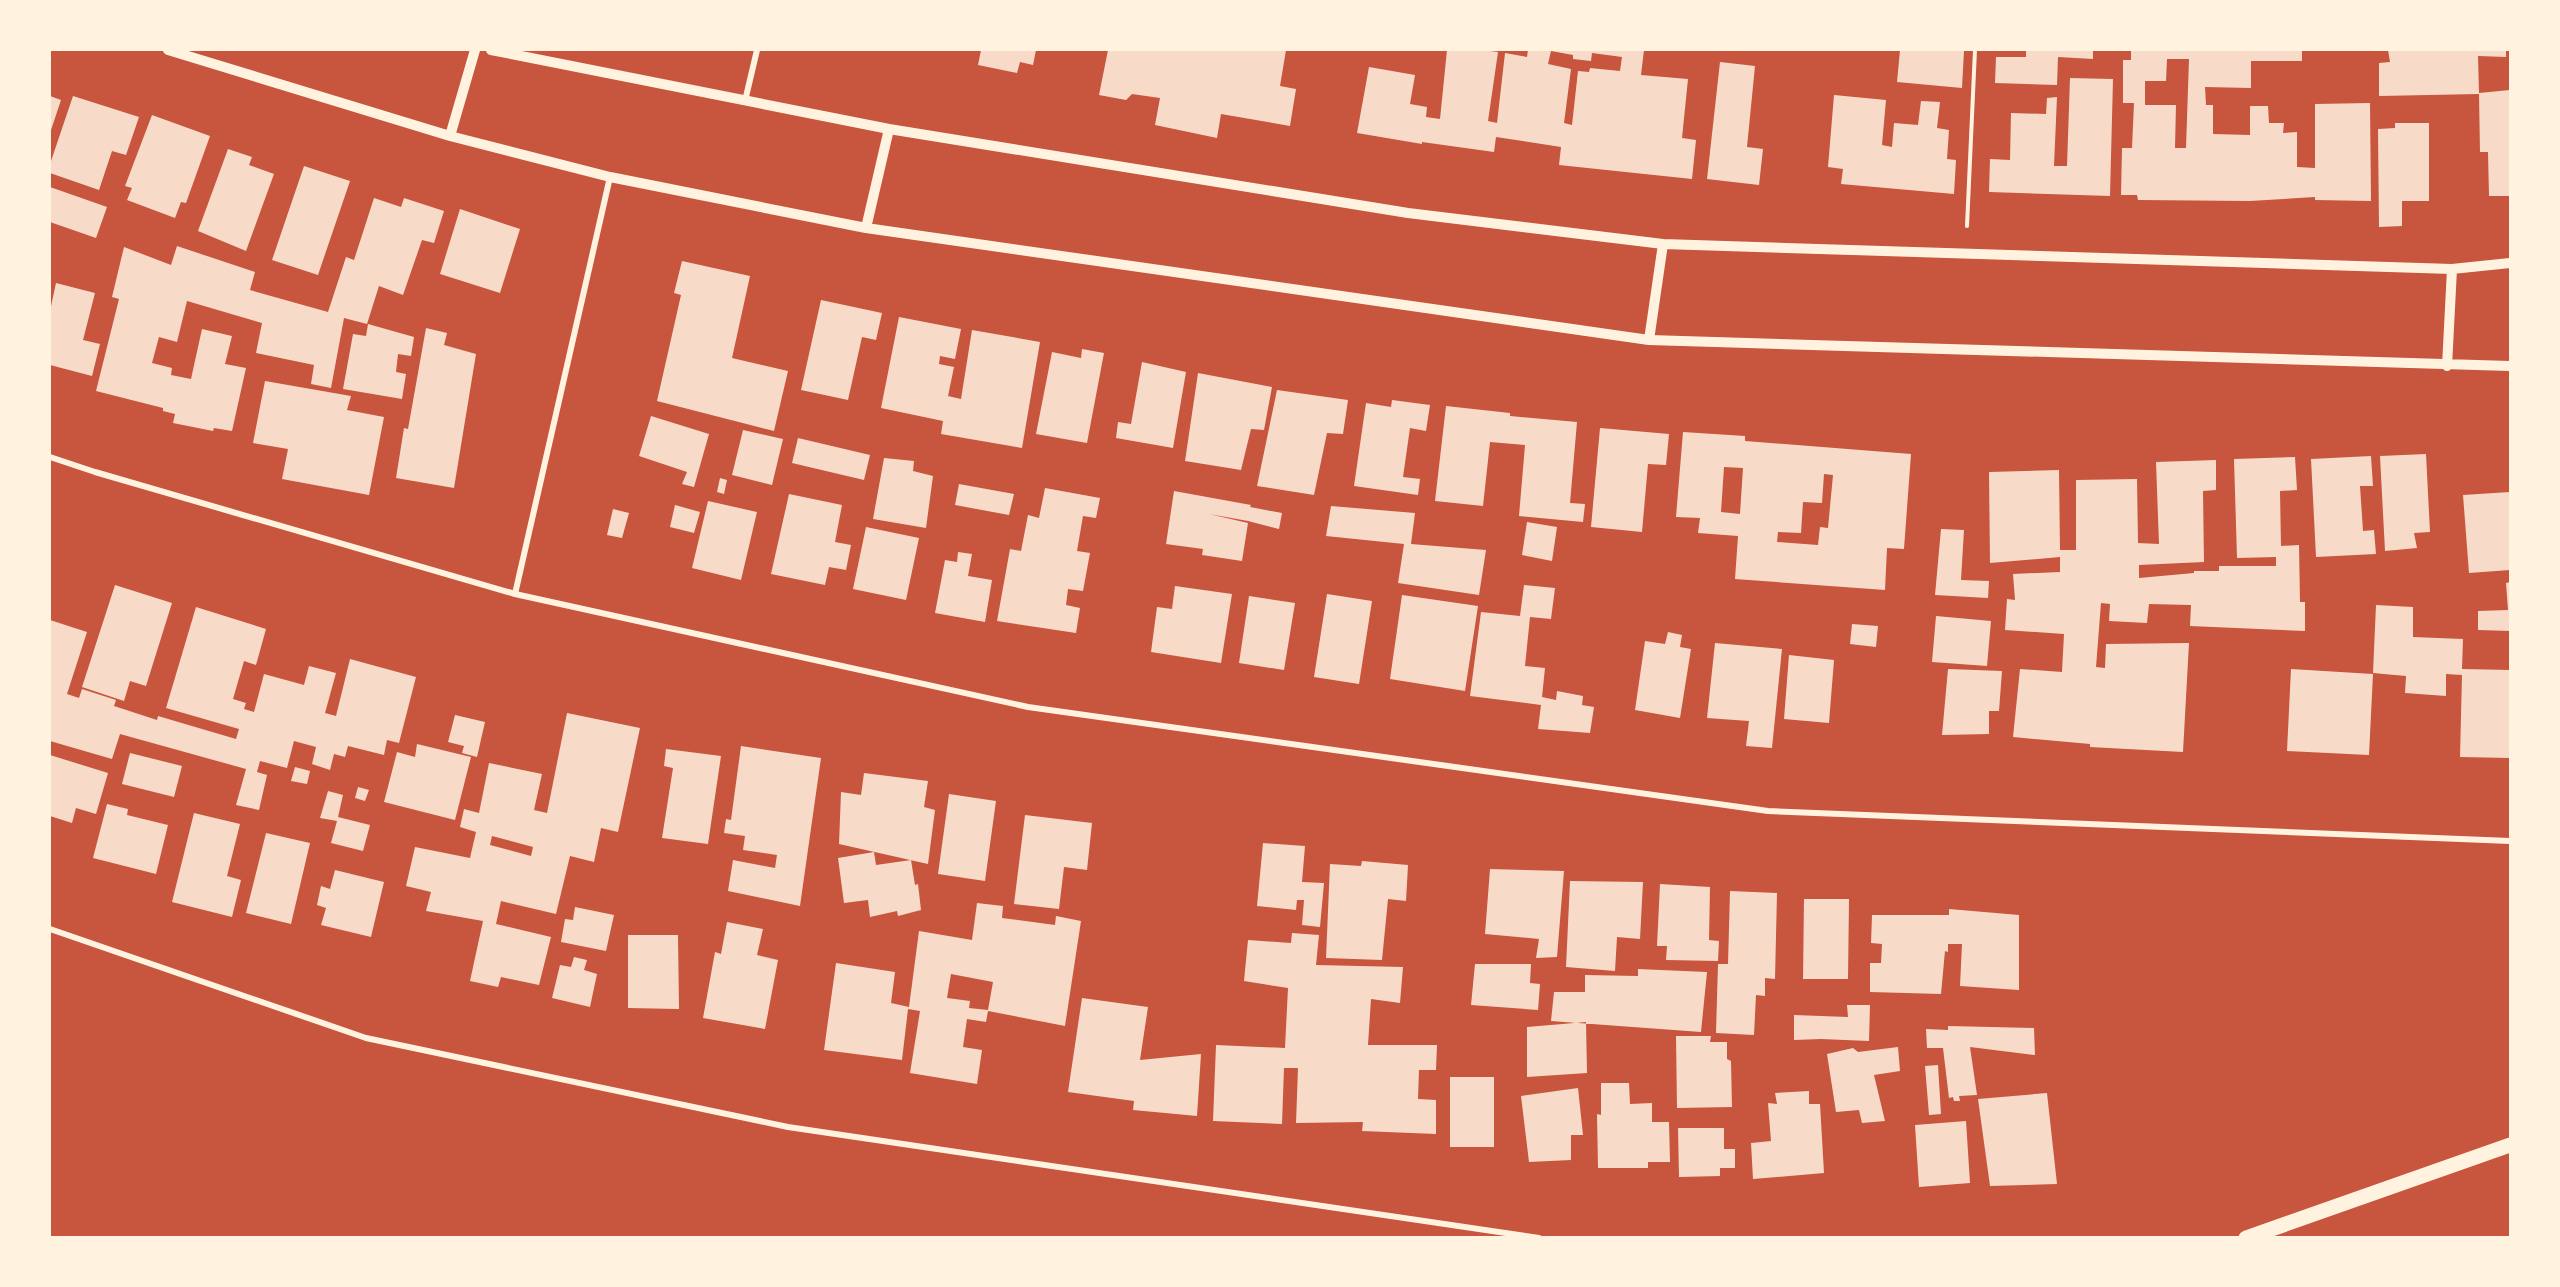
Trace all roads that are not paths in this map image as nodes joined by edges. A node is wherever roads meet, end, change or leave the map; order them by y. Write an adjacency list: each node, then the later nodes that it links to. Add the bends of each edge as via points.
1 (168, 50): 7 (street)
2 (475, 50): 7 (street)
3 (491, 50): 5 (street)
4 (757, 50): 5 (street)
5 (745, 101): 6 (street)
6 (889, 129): 9 (street); 10 (street, via 1408,213)
7 (450, 136): 8 (street)
8 (610, 177): 9 (street); 17 (street)
9 (866, 228): 13 (street)
10 (1663, 244): 12 (street); 13 (street)
11 (2511, 263): 12 (street)
12 (2452, 269): 14 (street)
13 (1649, 340): 14 (street)
14 (2447, 366): 15 (street)
15 (2511, 366)
16 (50, 457): 17 (street)
17 (516, 594): 18 (street, via 1028,707 1768,811)
18 (2511, 841)
19 (50, 929): 21 (street, via 366,1038 765,1122)
20 (2511, 1145): 22 (main road)
21 (1539, 1238)
22 (2246, 1238)

